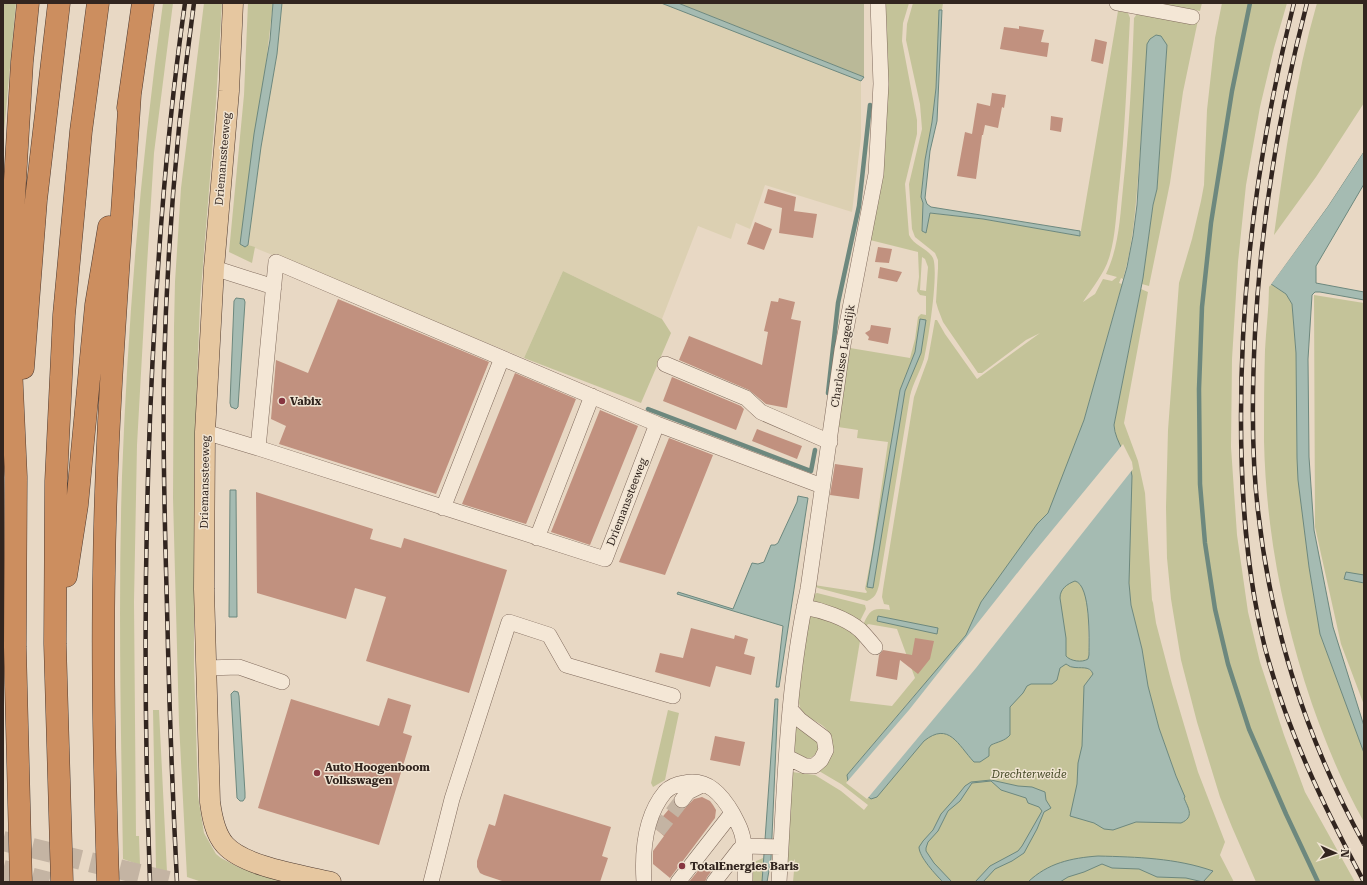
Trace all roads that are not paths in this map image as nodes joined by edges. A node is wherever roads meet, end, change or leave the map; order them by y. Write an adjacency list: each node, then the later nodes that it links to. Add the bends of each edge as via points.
1 (28, 3): 19 (highway, via 22,62 8,299)
2 (58, 3): 19 (highway, via 36,200)
3 (98, 3): 24 (highway, via 81,130 64,315 56,481)
4 (143, 3): 9 (highway)
5 (233, 3): 10 (main road, Driemanssteeweg, via 229,91)
6 (878, 3): 17 (street, Charloisse Lagedijk, via 881,84 876,174 842,350)
7 (1117, 3): 8 (street)
8 (1192, 17)
9 (130, 94): 24 (highway, via 96,305 77,505); 37 (highway, via 108,440 104,564 103,703)
10 (214, 268): 11 (street); 16 (main road, Driemanssteeweg)
11 (274, 287): 12 (street, via 276,262); 18 (street)
12 (502, 358): 14 (street); 21 (street)
13 (665, 364): 17 (street, via 746,398 761,412)
14 (592, 396): 15 (street); 22 (street)
15 (657, 424): 20 (street); 22 (street, Driemanssteeweg, via 605,559)
16 (206, 432): 18 (street, Driemanssteeweg); 26 (main road, Driemanssteeweg)
17 (830, 442): 20 (street, Charloisse Lagedijk)
18 (258, 448): 21 (street, Driemanssteeweg)
19 (16, 477): 35 (highway, via 15,647)
20 (822, 486): 23 (street, Charloisse Lagedijk)
21 (443, 508): 22 (street, Driemanssteeweg)
22 (537, 538)
23 (804, 607): 25 (street, via 842,620 859,630); 29 (street, Charloisse Lagedijk)
24 (55, 644): 36 (highway)
25 (875, 646)
26 (206, 668): 27 (street, via 239,668); 38 (main road, Driemanssteeweg, via 210,802 212,819 224,845 248,860)
27 (282, 682)
28 (673, 696): 39 (street, via 566,665 549,635 509,622 452,799)
29 (790, 709): 30 (street, Charloisse Lagedijk); 30 (street, via 824,738 826,750 814,766 805,766)
30 (787, 757): 34 (street, Charloisse Lagedijk)
31 (704, 784): 32 (street, via 688,792); 33 (street, via 717,792); 40 (street, via 693,782 674,786 665,792 652,813 652,835 644,862)
32 (682, 800)
33 (732, 813): 34 (street, via 741,829); 41 (street)
34 (763, 846): 42 (street, via 739,850); 43 (street); 44 (street, Charloisse Lagedijk)
35 (21, 882)
36 (62, 882)
37 (108, 882)
38 (331, 882)
39 (431, 882)
40 (644, 882)
41 (678, 882)
42 (714, 882)
43 (745, 882)
44 (779, 882)

